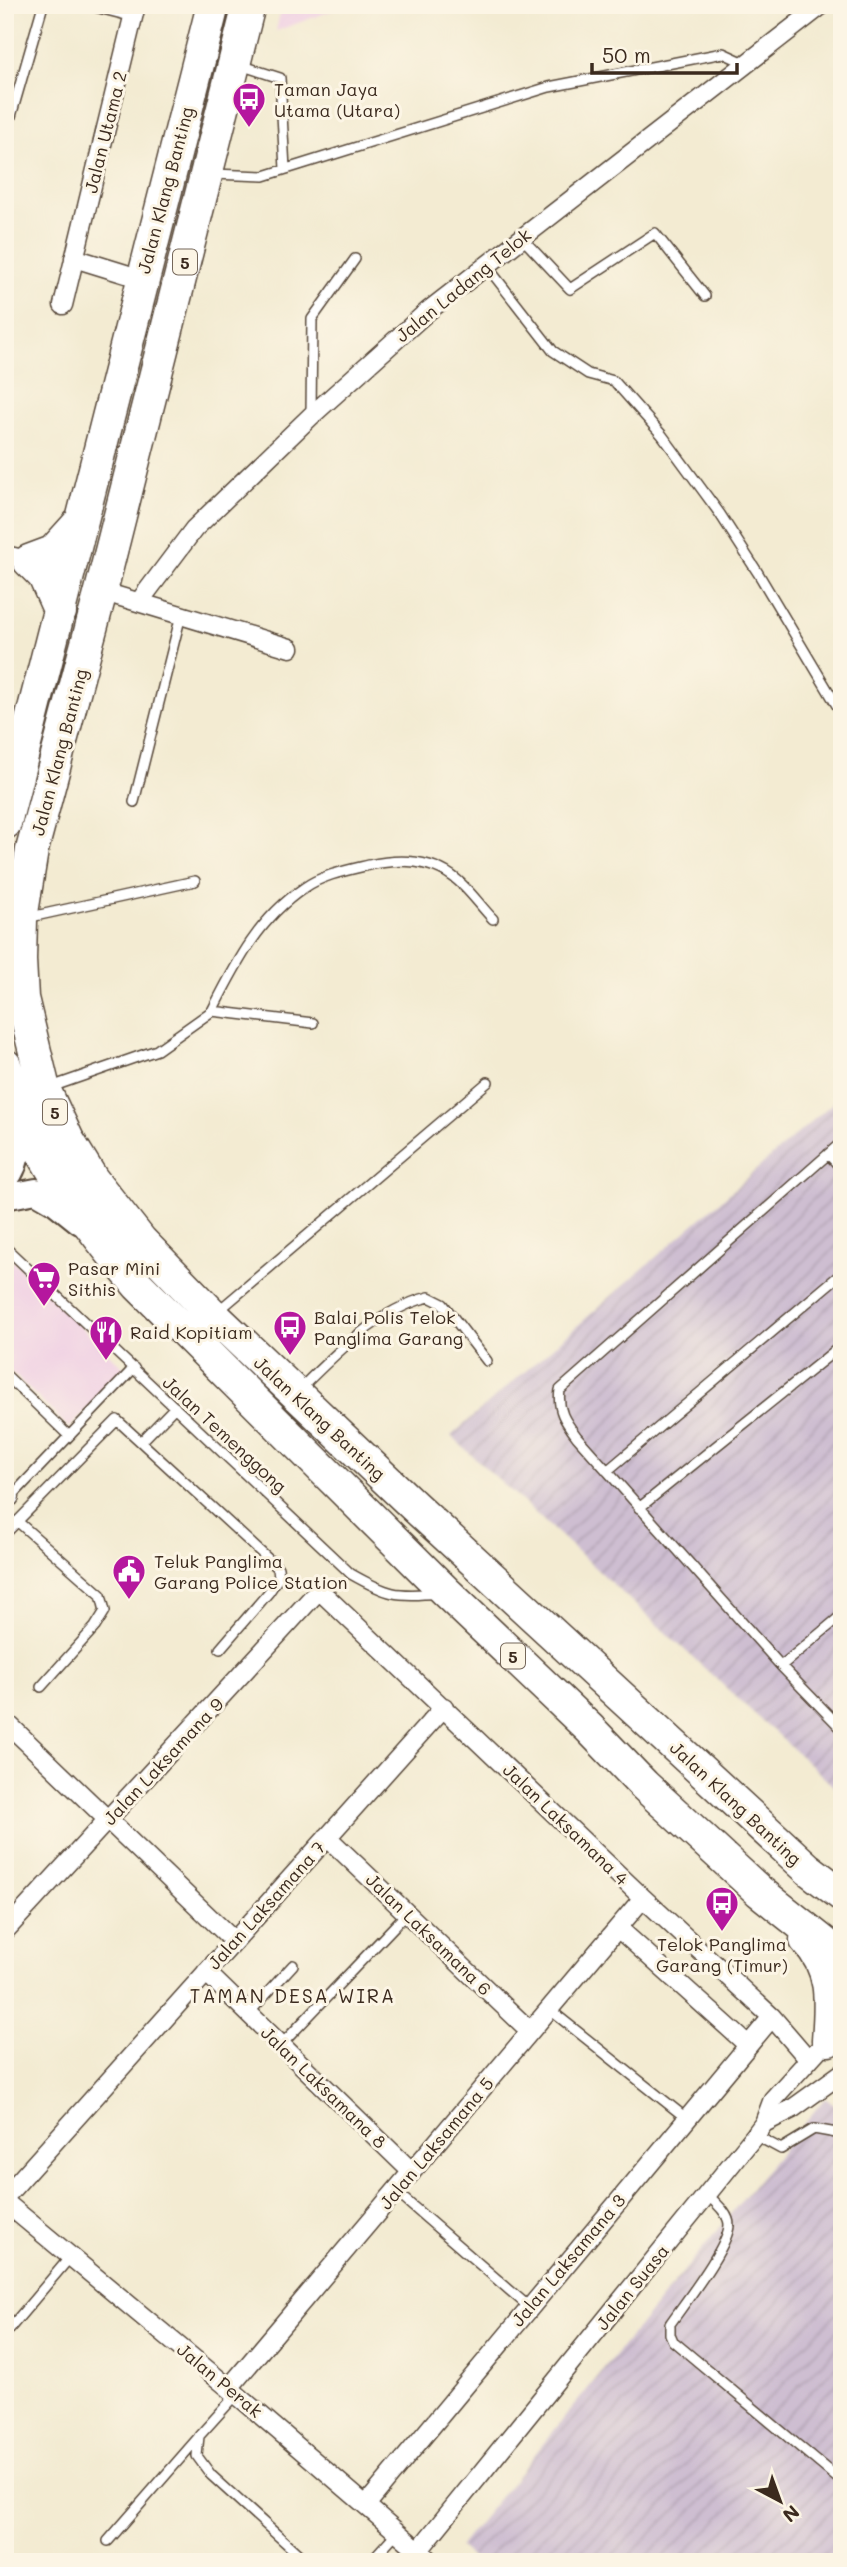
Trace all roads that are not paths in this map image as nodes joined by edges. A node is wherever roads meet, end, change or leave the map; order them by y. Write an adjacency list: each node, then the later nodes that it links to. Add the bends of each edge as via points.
1 (43, 5): 9 (lane)
2 (87, 5): 6 (lane)
3 (213, 5): 16 (highway, Jalan Klang Banting / 5)
4 (249, 5): 7 (highway, Jalan Klang Banting / 5)
5 (822, 5): 8 (street, Jalan Ladang Telok)
6 (135, 11): 13 (street, Jalan Utama 2)
7 (235, 64): 10 (lane, via 280,78); 11 (highway, Jalan Klang Banting / 5)
8 (747, 64): 10 (lane, via 723,53 550,86); 12 (street, Jalan Ladang Telok)
9 (5, 137)
10 (285, 169): 11 (lane, via 264,176)
11 (208, 174): 21 (highway, Jalan Klang Banting / 5)
12 (522, 237): 15 (street, Jalan Ladang Telok); 17 (lane, via 570,289 655,233)
13 (74, 258): 16 (street); 18 (street, Jalan Utama 2)
14 (355, 259): 19 (lane, via 312,319)
15 (486, 265): 19 (street, Jalan Ladang Telok); 29 (lane, via 553,351 588,374 614,381 662,435 720,514)
16 (142, 279): 20 (highway, Jalan Klang Banting / 5)
17 (705, 296)
18 (63, 304)
19 (311, 416): 25 (street, Jalan Ladang Telok, via 194,529)
20 (84, 516): 22 (highway, via 53,552); 23 (highway, Jalan Klang Banting / 5)
21 (120, 518): 23 (street, via 90,561); 24 (highway, Jalan Klang Banting / 5)
22 (17, 558): 23 (street); 26 (highway, via 44,576)
23 (71, 569): 26 (highway, Jalan Klang Banting / 5)
24 (101, 591): 25 (street); 33 (highway, Jalan Klang Banting / 5, via 32,850)
25 (139, 602): 27 (street)
26 (60, 612): 31 (highway, Jalan Klang Banting / 5)
27 (181, 615): 28 (street); 30 (lane)
28 (290, 648)
29 (842, 714)
30 (134, 802)
31 (5, 824)
32 (195, 881): 33 (lane)
33 (21, 919): 39 (highway, Jalan Klang Banting / 5, via 22,998)
34 (493, 919): 35 (lane, via 452,876 419,862 387,861 342,871 305,887 273,914 245,948)
35 (212, 1011): 36 (lane); 39 (lane, via 157,1050)
36 (313, 1023)
37 (8, 1076): 43 (street, via 19,1148 15,1169); 45 (highway, Jalan Klang Banting / 5, via 44,1153)
38 (488, 1082): 48 (lane)
39 (44, 1089): 48 (highway, Jalan Klang Banting / 5, via 68,1140 99,1188 141,1241)
40 (842, 1142): 41 (lane)
41 (828, 1154): 42 (lane); 57 (lane, via 561,1390 558,1405 564,1419)
42 (842, 1168)
43 (5, 1181)
44 (5, 1197): 45 (street, via 36,1191)
45 (99, 1239): 63 (highway, Jalan Klang Banting / 5, via 177,1326)
46 (5, 1247): 51 (lane, Jalan Temenggong)
47 (842, 1273): 57 (lane)
48 (213, 1315): 53 (highway, Jalan Klang Banting / 5)
49 (842, 1345): 59 (lane)
50 (487, 1361): 53 (lane, via 443,1304 429,1297 411,1301 359,1335)
51 (134, 1368): 54 (lane, Jalan Temenggong); 55 (lane)
52 (5, 1374): 55 (lane)
53 (295, 1394): 73 (highway, Jalan Klang Banting / 5)
54 (175, 1408): 56 (lane); 63 (lane, Jalan Temenggong, via 351,1574 382,1591 408,1596)
55 (69, 1436): 58 (lane)
56 (141, 1442): 60 (lane, via 117,1420); 65 (lane, via 278,1568 279,1577 270,1592)
57 (607, 1471): 59 (lane)
58 (7, 1497)
59 (639, 1507): 66 (lane)
60 (17, 1521): 61 (lane); 67 (lane, via 101,1595 105,1611)
61 (5, 1534)
62 (319, 1590): 68 (street, Jalan Laksamana 4); 71 (street, Jalan Laksamana 9)
63 (446, 1592): 75 (highway, Jalan Klang Banting / 5)
64 (842, 1615): 66 (lane)
65 (220, 1649)
66 (781, 1666): 70 (lane)
67 (41, 1688)
68 (444, 1707): 72 (street, Jalan Laksamana 7); 77 (street, Jalan Laksamana 4)
69 (5, 1721): 71 (street)
70 (842, 1729)
71 (108, 1820): 80 (street, Jalan Laksamana 9); 81 (street)
72 (327, 1837): 78 (street, Jalan Laksamana 6); 81 (street, Jalan Laksamana 7)
73 (808, 1869): 74 (highway); 76 (highway, Jalan Klang Banting / 5)
74 (842, 1882)
75 (759, 1891): 82 (highway, Jalan Klang Banting / 5); 89 (highway, via 822,1961 831,1997)
76 (842, 1895)
77 (643, 1898): 79 (street, Jalan Laksamana 5); 87 (street, Jalan Laksamana 4)
78 (407, 1913): 88 (street, Jalan Laksamana 6); 90 (lane)
79 (618, 1928): 85 (street, Jalan Laksamana 5); 91 (street)
80 (5, 1931)
81 (233, 1941): 84 (street, Jalan Laksamana 7)
82 (842, 1957)
83 (293, 1965): 86 (lane)
84 (206, 1972): 86 (street, Jalan Laksamana 8); 99 (street, Jalan Laksamana 7)
85 (549, 2009): 88 (street, Jalan Laksamana 5); 93 (lane)
86 (249, 2014): 90 (street, Jalan Laksamana 8)
87 (772, 2017): 89 (street, Jalan Laksamana 4); 91 (street, Jalan Laksamana 3)
88 (530, 2031): 96 (street, Jalan Laksamana 5)
89 (826, 2040): 94 (street, Jalan Suasa, via 773,2099)
90 (281, 2045): 96 (street, Jalan Laksamana 8)
91 (748, 2045): 93 (street, Jalan Laksamana 3)
92 (840, 2078): 94 (street)
93 (686, 2118): 101 (street, Jalan Laksamana 3)
94 (760, 2129): 95 (lane, via 781,2149 814,2129); 98 (street, Jalan Suasa)
95 (842, 2134)
96 (412, 2172): 97 (street, Jalan Laksamana 5)
97 (395, 2191): 101 (lane); 103 (street, Jalan Laksamana 5)
98 (707, 2194): 105 (lane, via 729,2224 726,2241 670,2324 673,2341); 109 (street, Jalan Suasa)
99 (5, 2200): 100 (street, Jalan Perak)
100 (71, 2256): 102 (lane); 103 (street, Jalan Perak)
101 (529, 2307): 106 (street, Jalan Laksamana 3)
102 (5, 2333)
103 (233, 2391): 104 (lane); 106 (street, Jalan Perak)
104 (199, 2437): 108 (lane); 110 (lane, via 197,2456 211,2475)
105 (842, 2482)
106 (366, 2505): 107 (street, Jalan Perak)
107 (397, 2532): 109 (street, Jalan Perak); 111 (lane)
108 (108, 2541)
109 (420, 2558)
110 (307, 2562)
111 (370, 2562)

